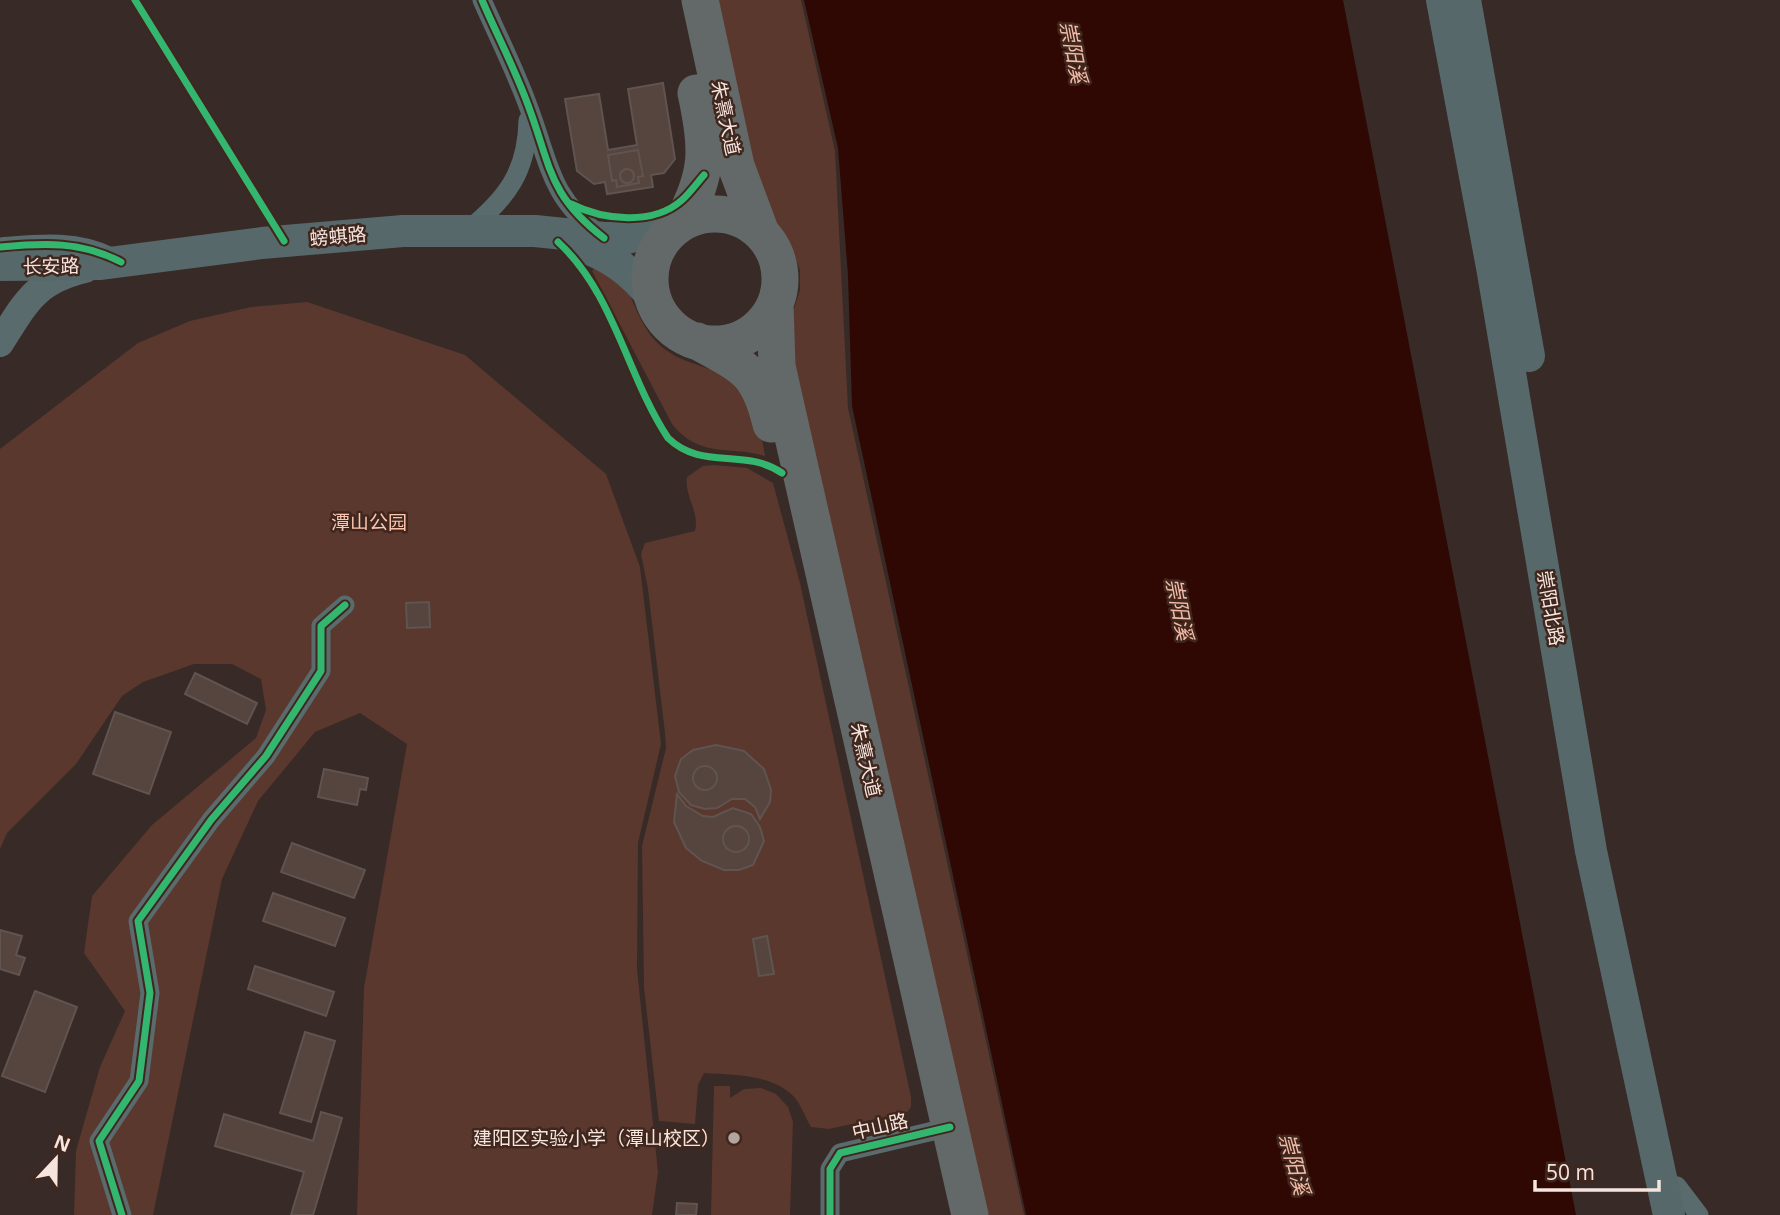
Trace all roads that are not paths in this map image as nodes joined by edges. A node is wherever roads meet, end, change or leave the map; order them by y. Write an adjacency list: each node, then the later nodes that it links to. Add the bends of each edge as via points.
1 (482, 0): 6 (street)
2 (676, 0): 7 (highway, 朱熹大道, via 706,154 704,175)
3 (701, 0): 9 (highway, 朱熹大道, via 736,166)
4 (1442, 0): 20 (main road, 崇阳北路, via 1591,851)
5 (1465, 0): 20 (main road, 崇阳北路, via 1514,264 1606,846)
6 (528, 105): 8 (street, via 527,143 520,170 498,205); 11 (street, via 564,201)
7 (679, 225): 9 (highway, via 702,216 723,215 744,221); 11 (main road); 14 (highway, via 665,238 652,267)
8 (468, 230): 10 (main road, 螃蜞路); 13 (main road, 螃蜞路, via 284,241)
9 (761, 233): 15 (highway, via 779,267)
10 (535, 235): 11 (main road); 13 (main road, via 327,244); 14 (main road, via 612,258 636,276)
11 (604, 238)
12 (0, 247): 13 (street, via 61,244 97,251)
13 (102, 269): 16 (main road, 长安路); 16 (main road, 长安路); 16 (main road, 螃蜞路, via 46,297)
14 (653, 298): 17 (highway, via 670,325)
15 (775, 304): 17 (highway, via 752,333 716,344); 19 (highway, 朱熹大道, via 777,366)
16 (9, 307)
17 (697, 341): 19 (highway, 朱熹大道, via 745,369 764,395 887,926)
18 (345, 606): 21 (street, via 321,625 321,671 265,756 211,820 138,920 150,993 139,1081 99,1141)
19 (940, 1129): 22 (street, 中山路, via 840,1153 830,1169); 23 (highway, 朱熹大道); 24 (highway, 朱熹大道)
20 (1677, 1205): 25 (street)
21 (122, 1215)
22 (830, 1215)
23 (948, 1215)
24 (970, 1215)
25 (1699, 1215)

